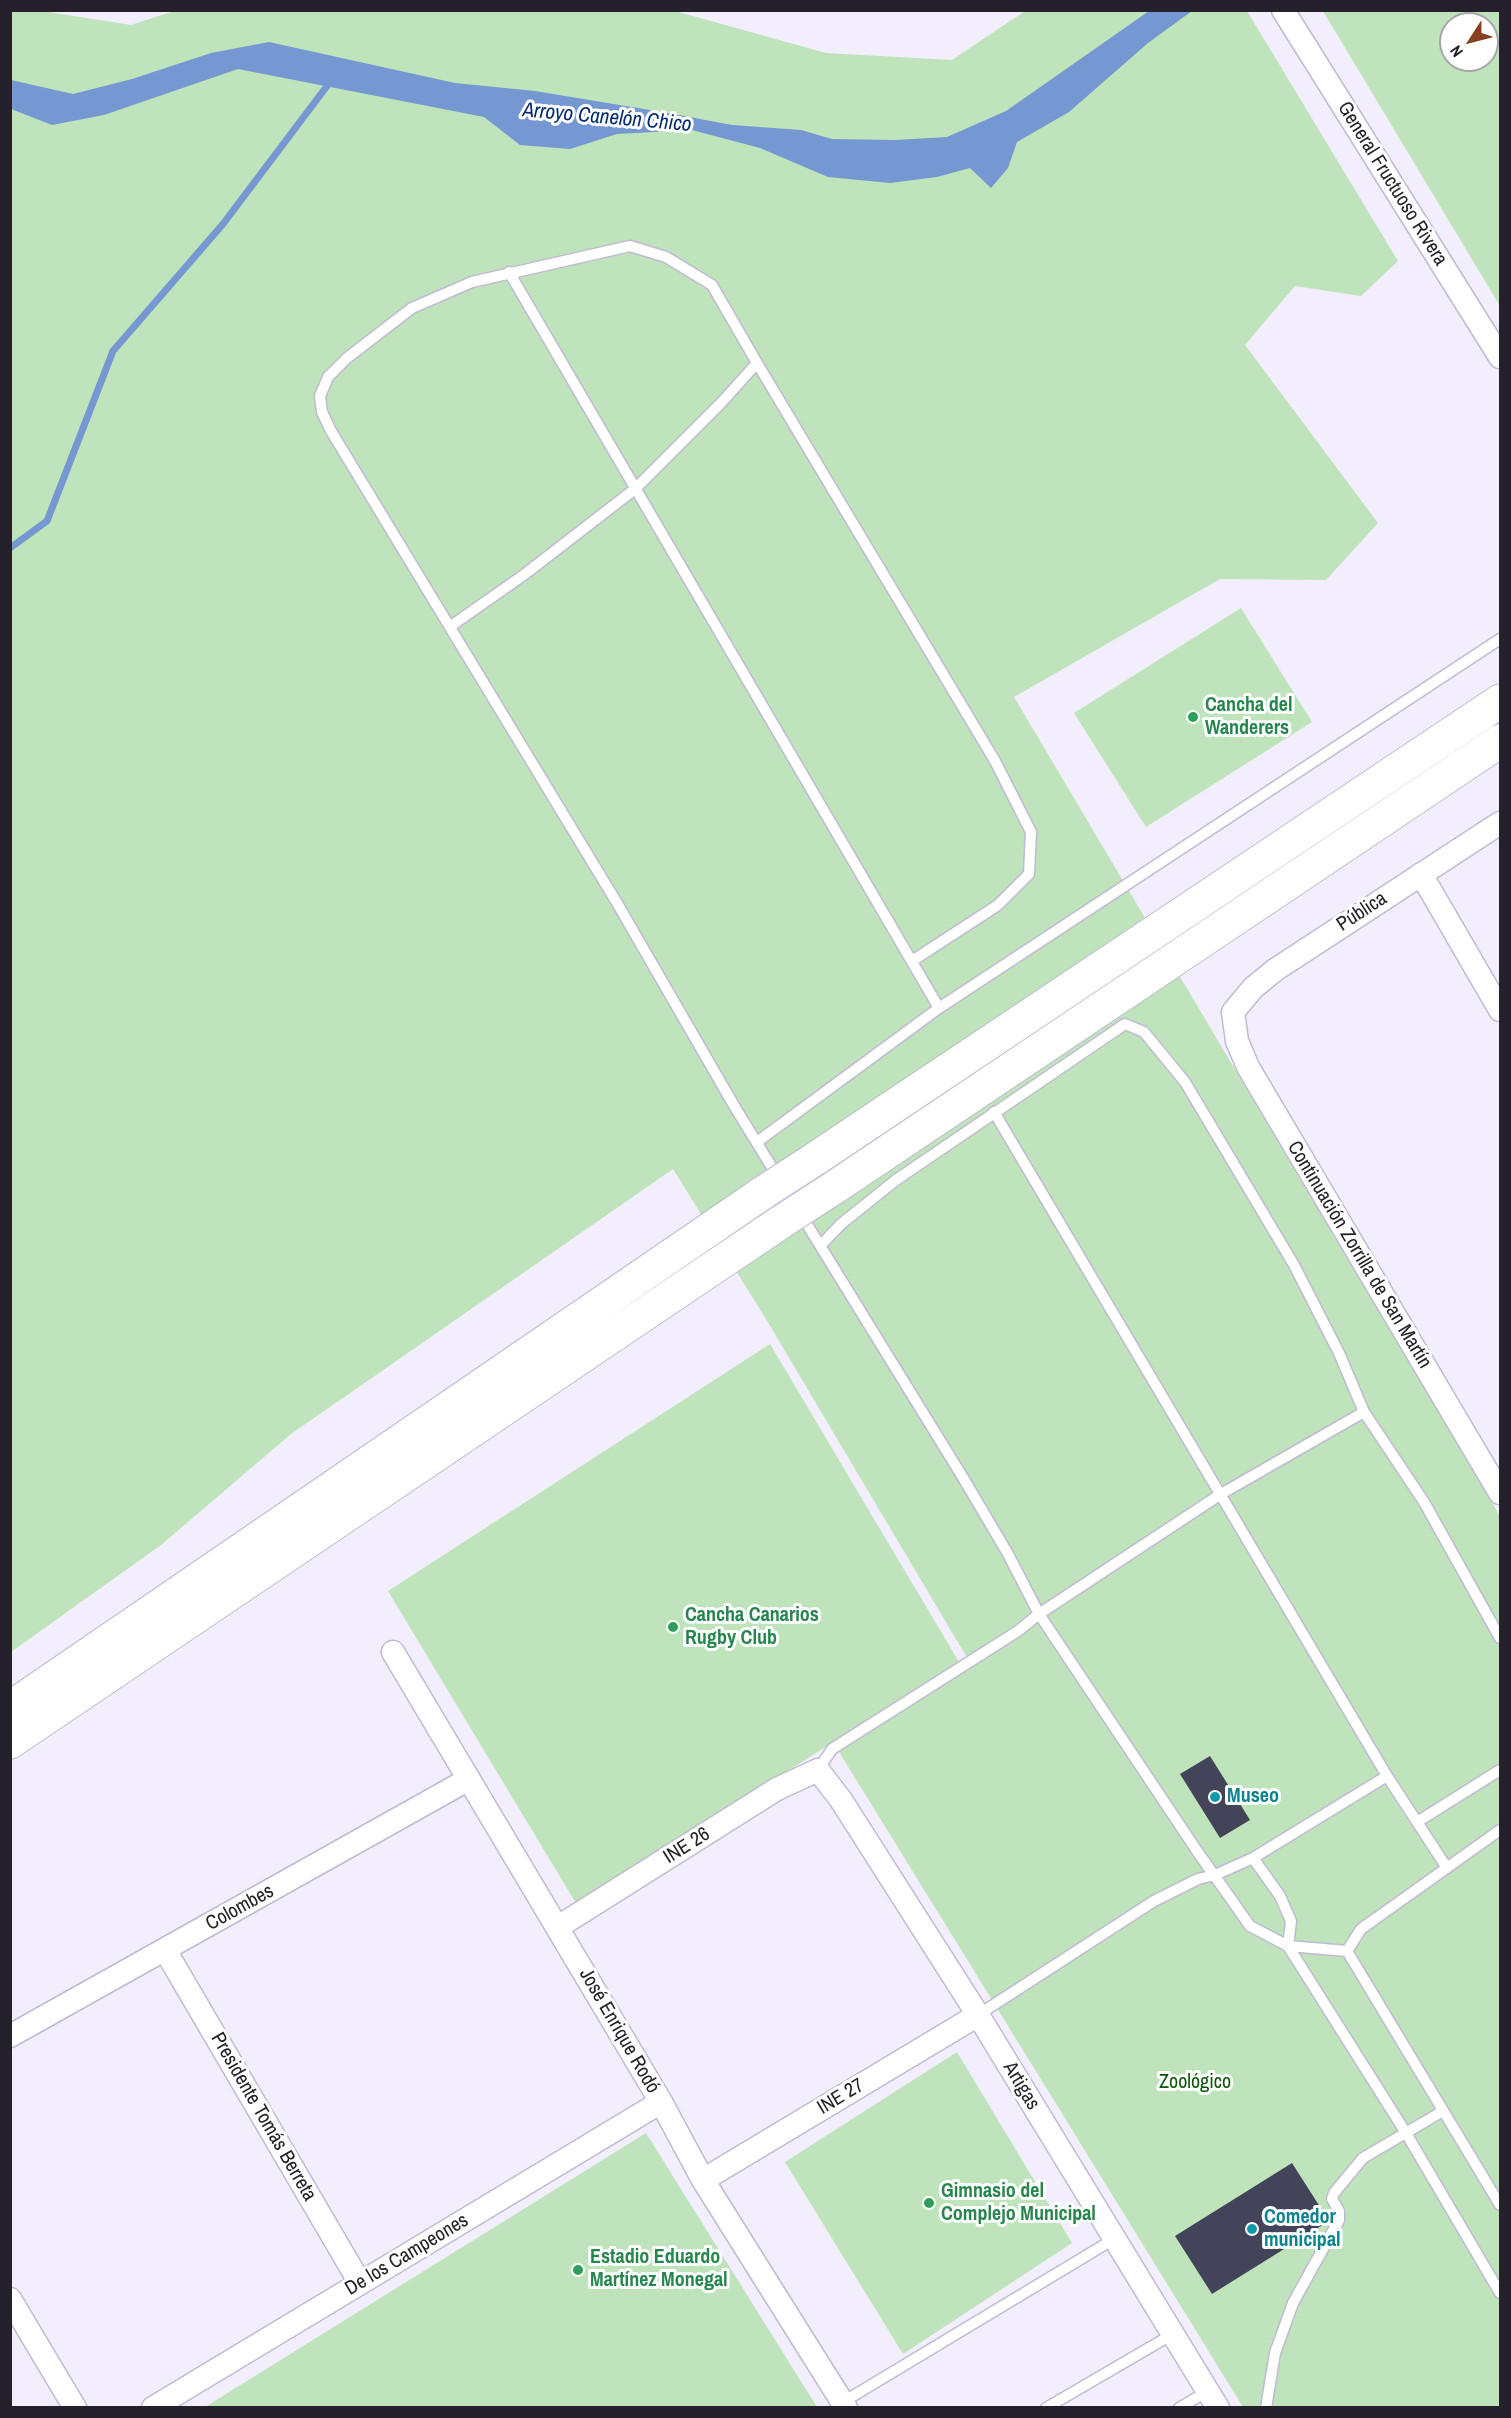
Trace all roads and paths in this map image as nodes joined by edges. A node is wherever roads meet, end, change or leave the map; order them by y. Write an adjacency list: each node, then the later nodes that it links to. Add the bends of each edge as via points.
1 (1286, 16): 3 (street, General Fructuoso Rivera)
2 (509, 272): 4 (lane, via 630,246 666,257 712,285); 5 (lane); 6 (lane, via 472,282 412,308 347,358 328,377 320,396 330,431)
3 (1500, 357)
4 (757, 363): 5 (lane); 12 (lane, via 995,761 1031,832 1029,874 998,905)
5 (635, 489): 6 (lane); 12 (lane)
6 (451, 626): 17 (lane)
7 (1500, 639): 13 (lane)
8 (1500, 701): 25 (highway, bridge, via 764,1192)
9 (1500, 741): 26 (highway, bridge)
10 (1500, 823): 11 (street, Pública)
11 (1421, 874): 14 (street); 15 (street, Pública, via 1275,970)
12 (912, 961): 13 (lane)
13 (939, 1008): 17 (lane)
14 (1500, 1010)
15 (1233, 1012): 20 (street, Continuación Zorrilla de San Martín, via 1237,1041 1248,1067)
16 (994, 1113): 18 (lane, via 896,1180); 19 (lane, via 1125,1024 1144,1032 1185,1082 1294,1265); 21 (lane)
17 (757, 1142): 18 (lane)
18 (821, 1245): 22 (lane, via 965,1481)
19 (1364, 1412): 21 (lane); 23 (lane, via 1424,1502)
20 (1500, 1493)
21 (1221, 1494): 22 (lane); 29 (lane)
22 (1039, 1614): 27 (lane, via 832,1749); 35 (lane)
23 (1500, 1638)
24 (393, 1652): 30 (street, José Enrique Rodó)
25 (10, 1708)
26 (10, 1742)
27 (818, 1770): 36 (street, INE 26, via 777,1789); 40 (street, Artigas)
28 (1500, 1770): 31 (lane)
29 (1387, 1776): 31 (lane); 33 (lane)
30 (469, 1779): 36 (street, José Enrique Rodó); 38 (street, Colombes)
31 (1417, 1822): 34 (lane)
32 (1500, 1830): 34 (lane)
33 (1253, 1858): 35 (lane); 37 (lane, via 1280,1896 1291,1921)
34 (1447, 1868): 39 (lane, via 1361,1929)
35 (1215, 1875): 37 (lane, via 1250,1926); 40 (lane, via 1154,1901)
36 (558, 1927): 42 (street, José Enrique Rodó)
37 (1288, 1946): 39 (lane); 44 (lane)
38 (165, 1950): 41 (street, Colombes); 48 (street, Presidente Tomás Berreta)
39 (1347, 1951): 43 (lane)
40 (978, 2015): 45 (street, INE 27); 47 (street, Artigas)
41 (10, 2036)
42 (661, 2102): 45 (street, José Enrique Rodó); 48 (street, De los Campeones)
43 (1443, 2110): 44 (lane); 46 (lane)
44 (1406, 2133): 49 (lane); 58 (lane, via 1363,2158 1334,2193 1332,2199 1339,2220 1293,2303 1275,2353)
45 (703, 2180): 53 (street, José Enrique Rodó)
46 (1500, 2205)
47 (1114, 2239): 51 (street, Artigas); 53 (lane)
48 (360, 2283): 55 (street, De los Campeones)
49 (1500, 2293)
50 (10, 2299): 54 (street)
51 (1173, 2334): 52 (street, Artigas); 56 (lane)
52 (1213, 2399): 57 (lane)
53 (845, 2405)
54 (75, 2408)
55 (153, 2408)
56 (1046, 2408)
57 (1179, 2408)
58 (1266, 2408)

